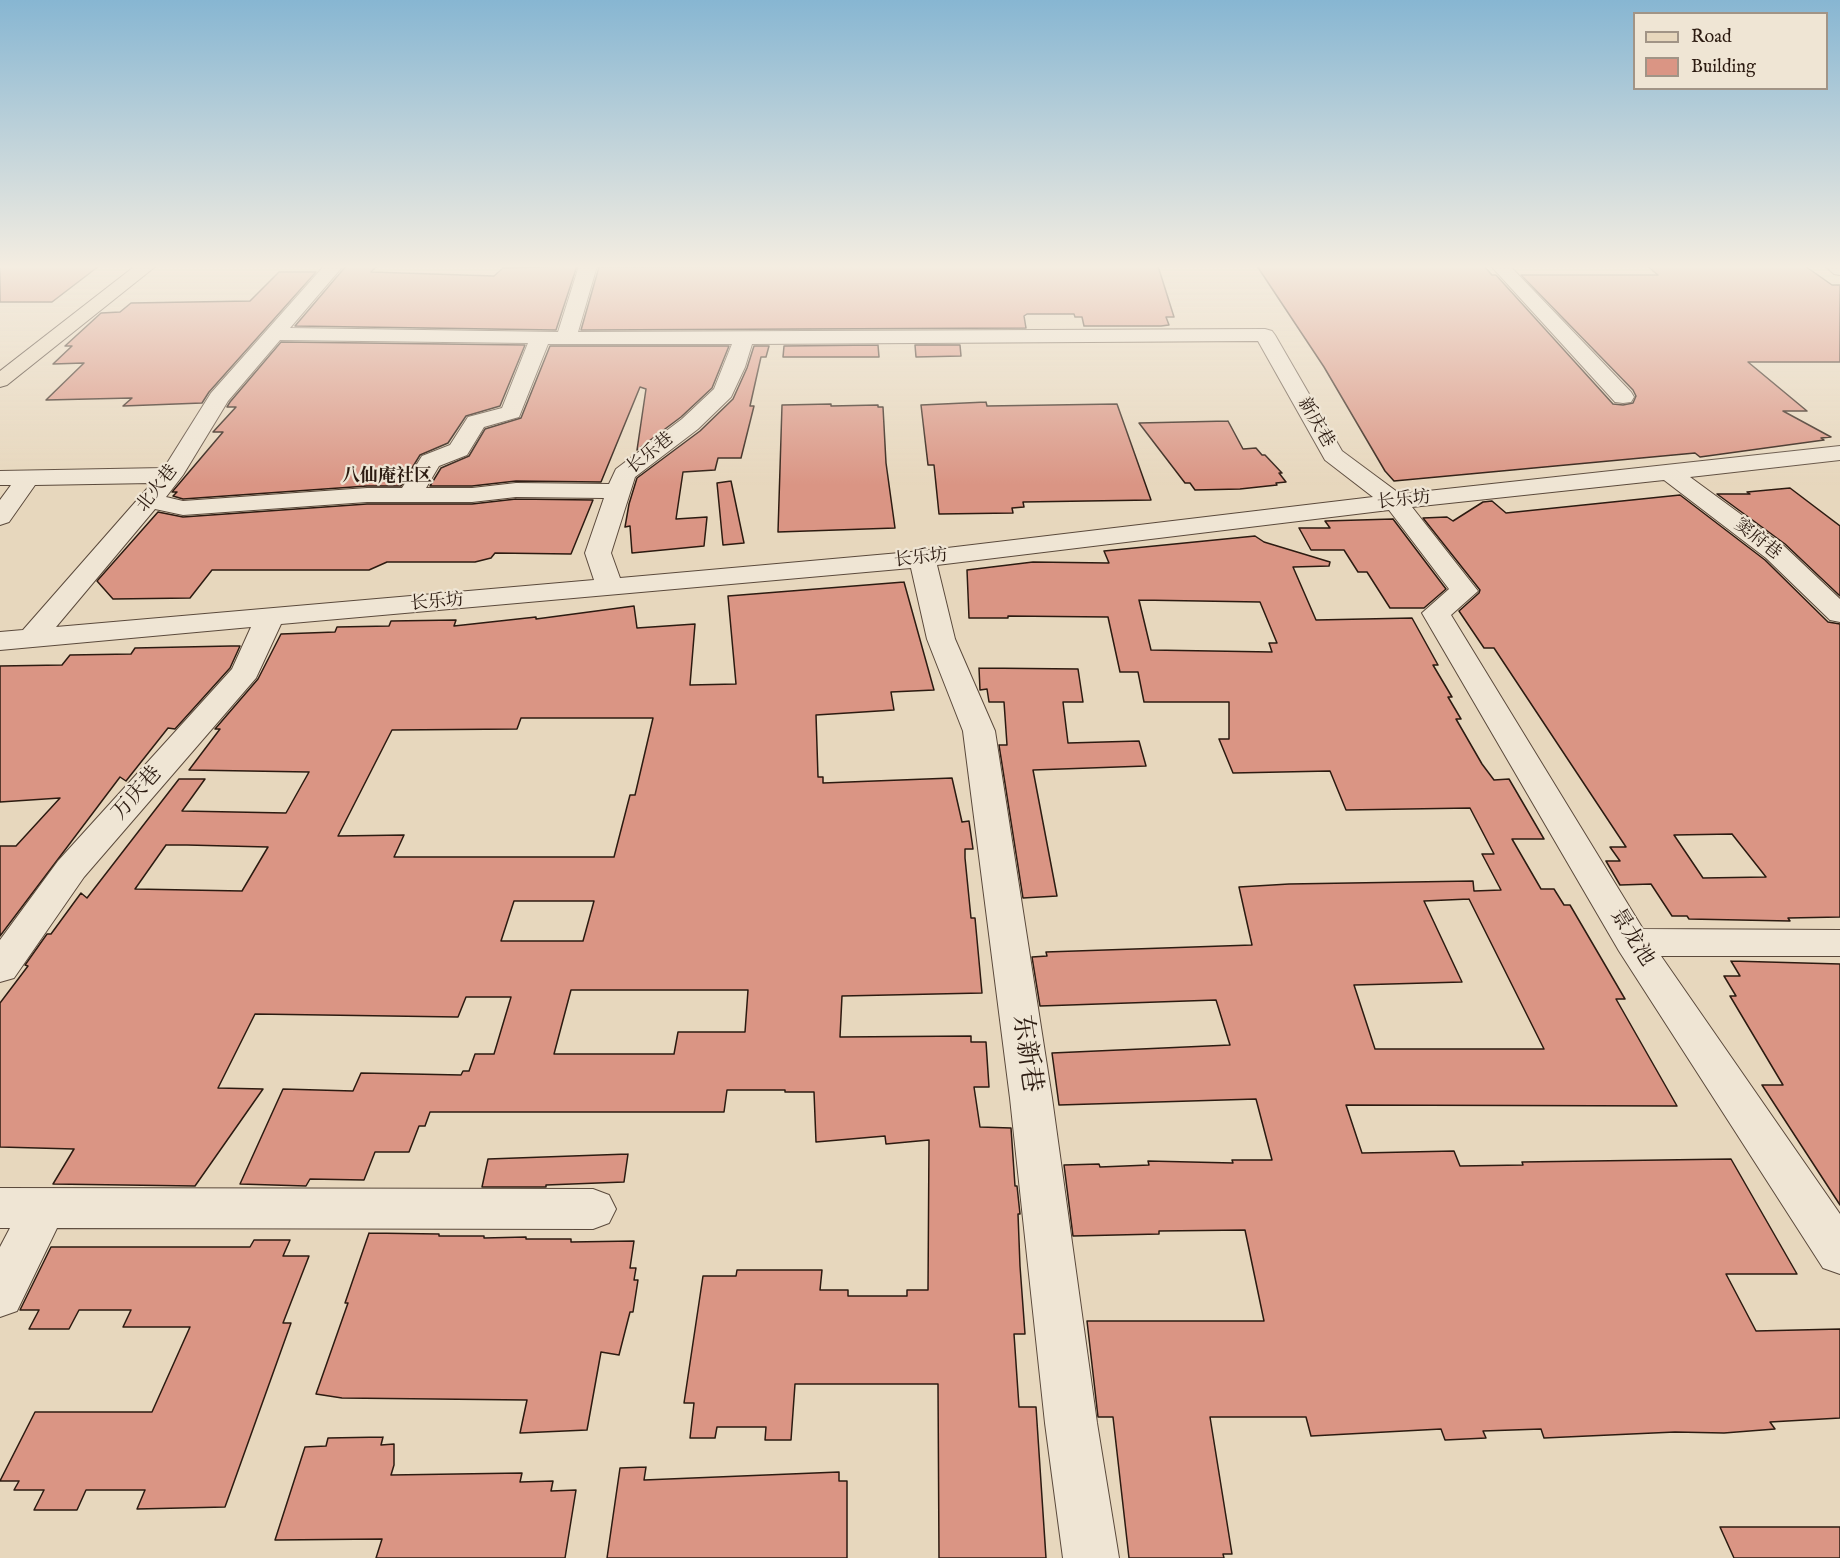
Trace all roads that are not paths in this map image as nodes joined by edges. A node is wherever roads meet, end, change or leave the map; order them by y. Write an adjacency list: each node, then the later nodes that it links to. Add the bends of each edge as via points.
1 (540, 338): 20 (street, via 511,412 476,422 459,450 430,461)
2 (744, 338): 19 (street, 长乐巷, via 723,392 690,424 624,474)
3 (35, 339): 11 (main road)
4 (54, 339): 12 (main road)
5 (270, 339): 16 (street, 北火巷, via 219,398)
6 (558, 339): 7 (street)
7 (566, 339): 8 (street)
8 (618, 339)
9 (1267, 339): 22 (street, 新庆巷, via 1333,455)
10 (1568, 339): 13 (street)
11 (0, 366)
12 (0, 381)
13 (1623, 397)
14 (1840, 453): 15 (street, 长乐坊)
15 (1670, 472): 22 (street, 长乐坊); 27 (street, 窦府巷, via 1775,552)
16 (171, 475): 18 (street); 21 (street, 北火巷)
17 (0, 478): 18 (street)
18 (28, 478): 23 (street)
19 (618, 491): 20 (street); 25 (street, 长乐巷, via 598,554)
20 (410, 495): 21 (street, via 183,508)
21 (150, 500): 29 (street, 北火巷)
22 (1395, 502): 24 (street, 长乐坊); 26 (street, 新庆巷, via 1464,591)
23 (0, 517)
24 (922, 559): 25 (street, 长乐坊); 38 (street, 东新巷, via 941,639 979,731)
25 (610, 587): 28 (street, 长乐坊)
26 (1436, 613): 31 (street, 景龙池)
27 (1840, 614)
28 (270, 617): 29 (street, 长乐坊); 33 (street, 万庆巷, via 245,672 71,869)
29 (33, 638): 30 (street, 长乐坊)
30 (0, 641)
31 (1632, 942): 32 (street); 36 (street, 景龙池)
32 (1840, 943)
33 (0, 968)
34 (22, 1208): 35 (street); 37 (street)
35 (593, 1209)
36 (1840, 1253)
37 (0, 1295)
38 (1091, 1558)

